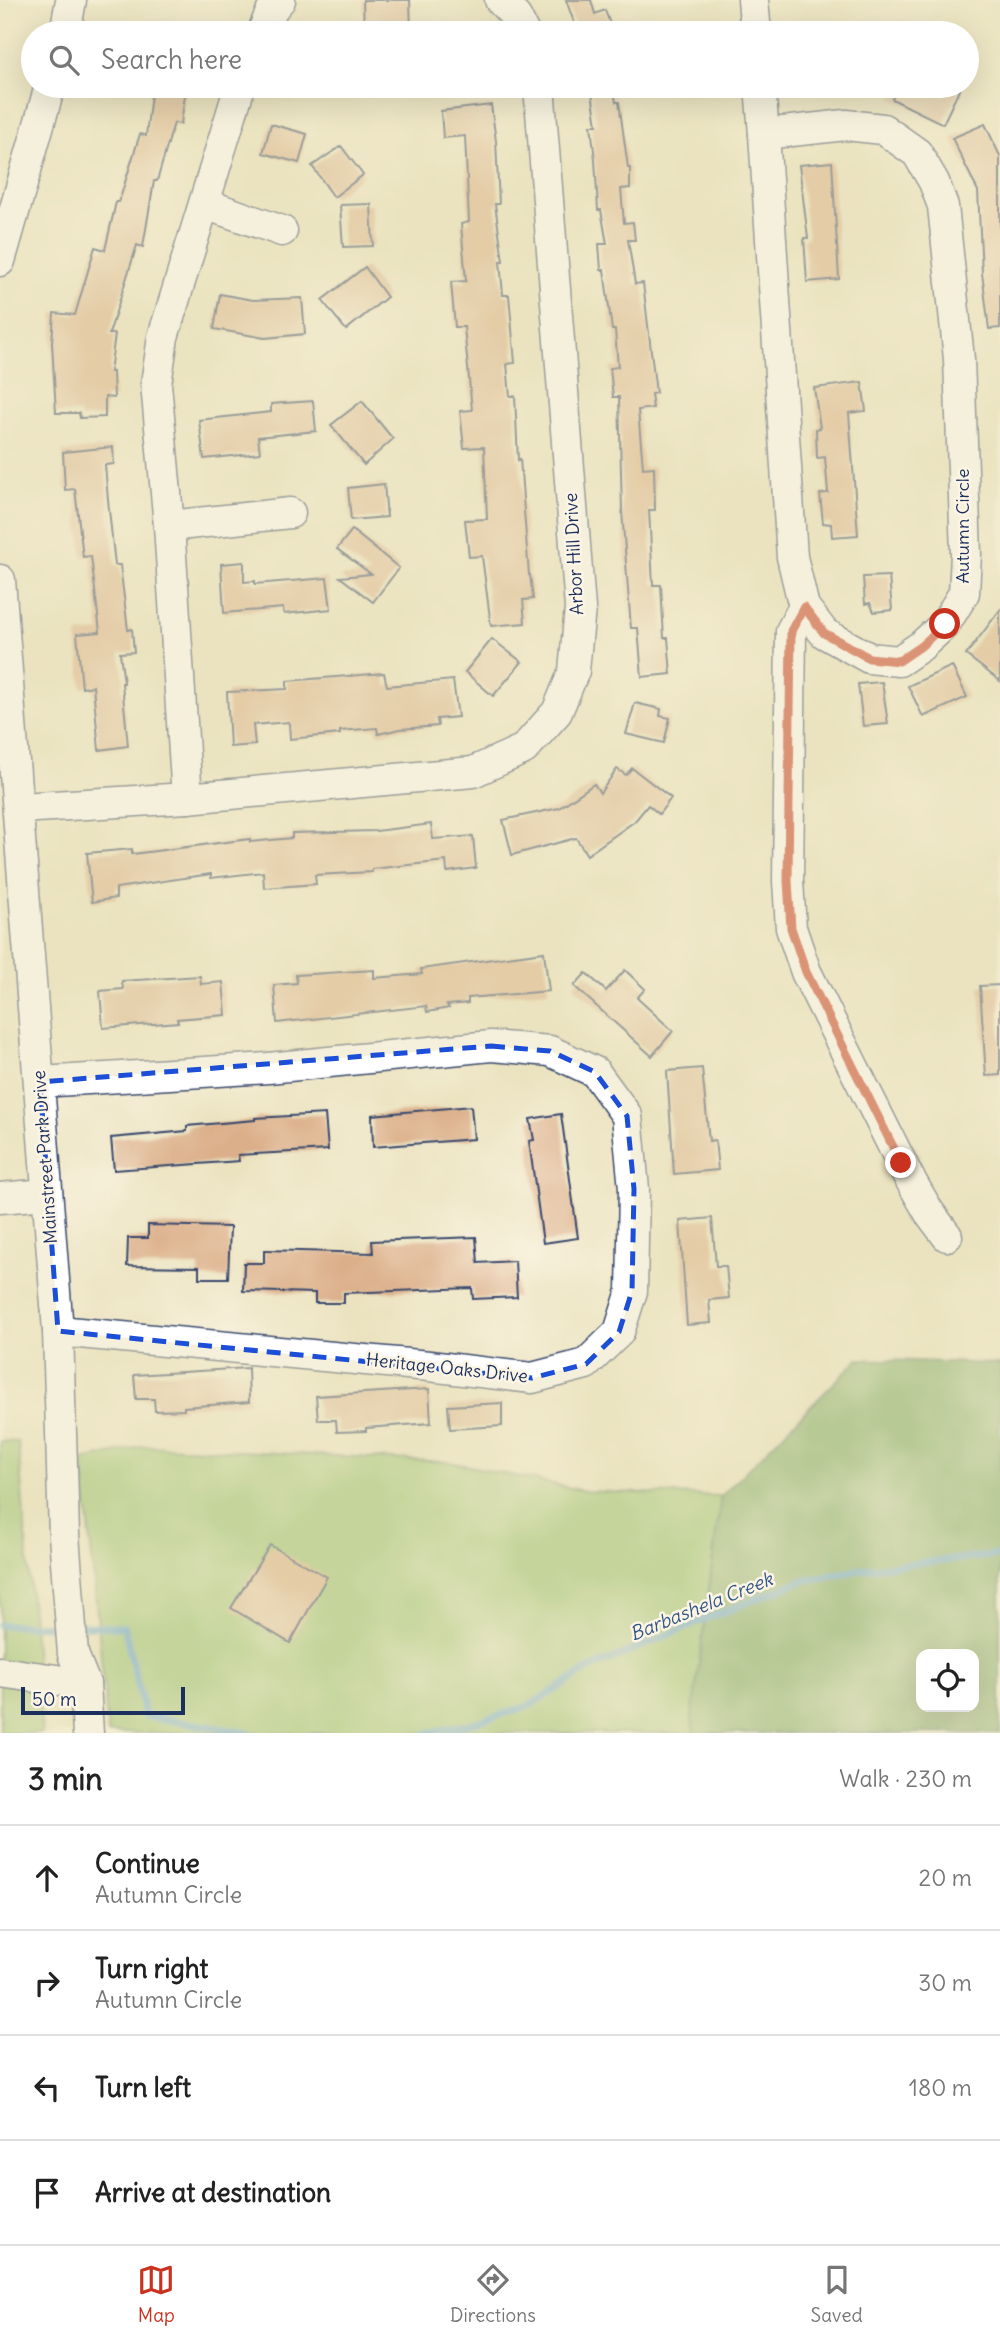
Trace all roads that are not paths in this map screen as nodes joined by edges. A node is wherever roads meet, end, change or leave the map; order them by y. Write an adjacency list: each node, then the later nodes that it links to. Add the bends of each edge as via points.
1 (71, 0): 5 (street)
2 (280, 0): 6 (street)
3 (500, 0): 7 (street)
4 (753, 0): 8 (street)
5 (67, 21)
6 (267, 21)
7 (518, 21)
8 (755, 21)
9 (47, 98): 16 (street)
10 (234, 98): 14 (street)
11 (540, 98): 21 (street, Arbor Hill Drive, via 580,608 574,671 557,712 524,749 473,772)
12 (761, 98): 13 (street, Autumn Circle)
13 (764, 134): 20 (street, Autumn Circle, via 792,557); 20 (street, Autumn Circle, via 846,125 883,130 917,153 943,206 959,359 964,593 945,624 899,661 869,658 824,633)
14 (205, 204): 15 (street); 18 (street, via 163,337 156,384)
15 (282, 231)
16 (0, 261)
17 (290, 513): 18 (street)
18 (169, 526): 21 (street)
19 (0, 580): 22 (street, Mainstreet Park Drive)
20 (804, 607): 27 (street, via 791,631 791,928 806,972 906,1174)
21 (187, 798): 22 (street, Arbor Hill Drive)
22 (19, 808): 23 (street, Mainstreet Park Drive)
23 (11, 866): 24 (street, Mainstreet Park Drive)
24 (40, 1082): 25 (street, Mainstreet Park Drive); 28 (street, Heritage Oaks Drive, via 268,1068 491,1046 551,1051 595,1072 627,1116 634,1189 632,1291 619,1332 586,1364 532,1378)
25 (47, 1194): 26 (street); 28 (street, Mainstreet Park Drive)
26 (0, 1198)
27 (947, 1236)
28 (58, 1331): 30 (street, Mainstreet Park Drive, via 73,1654)
29 (0, 1672): 30 (street)
30 (85, 1684): 31 (street, Mainstreet Park Drive)
31 (88, 1733)

